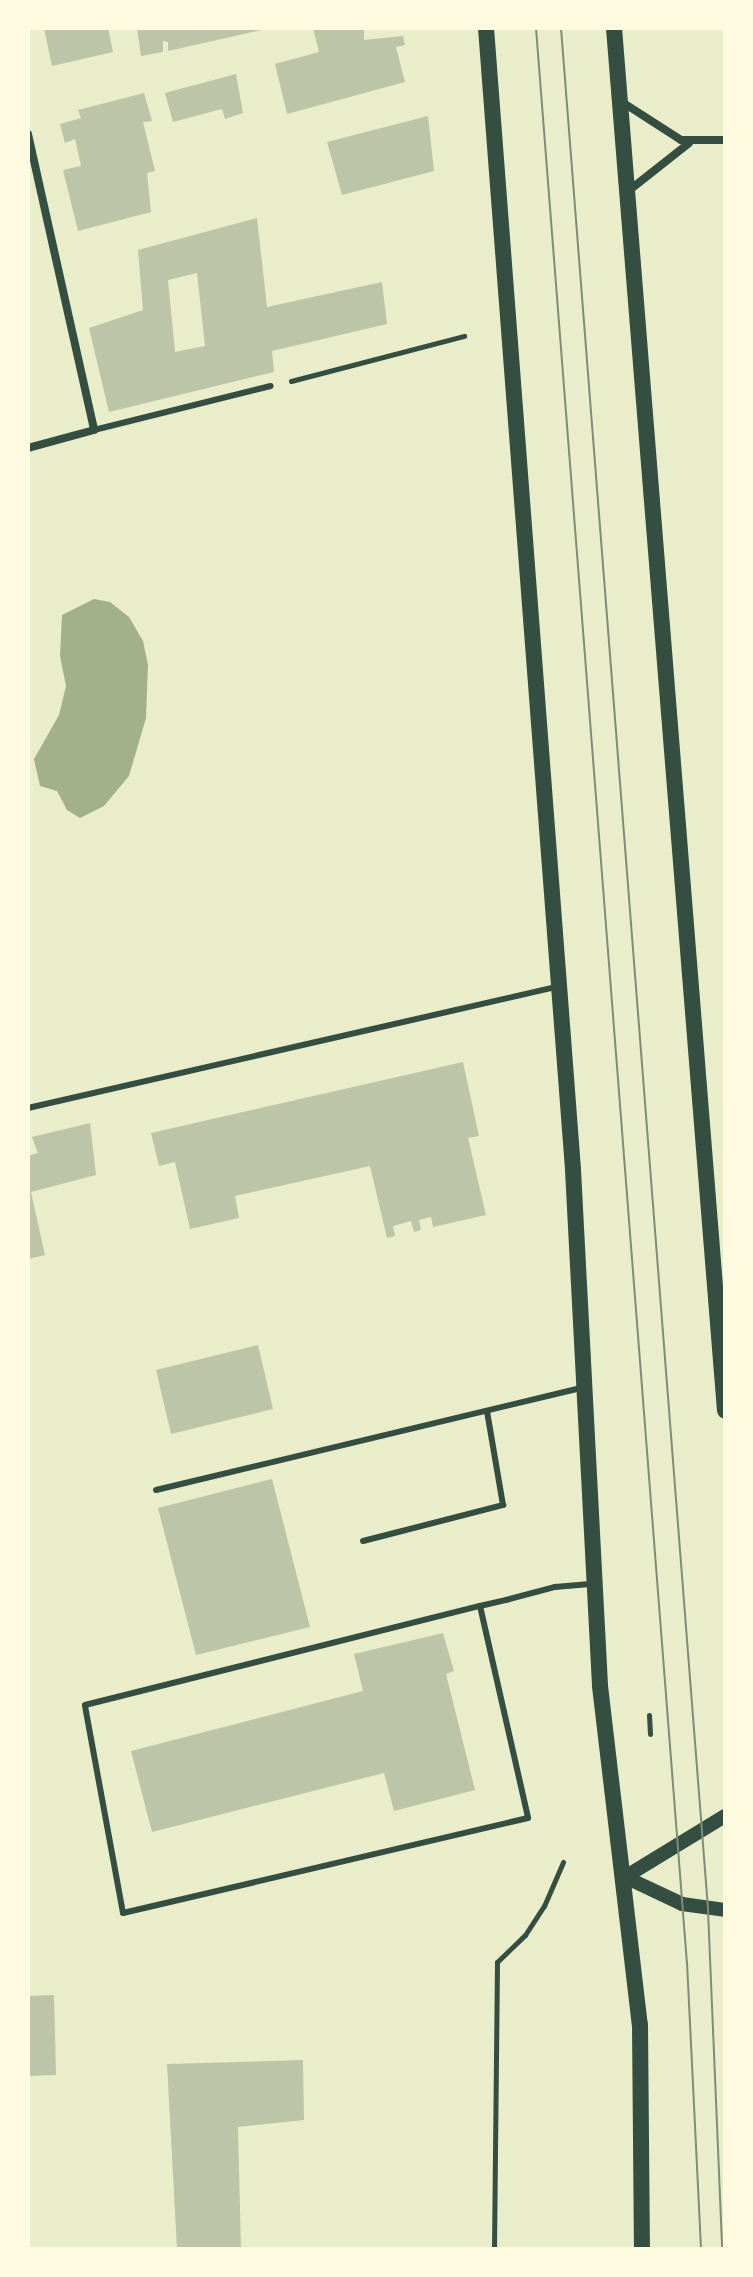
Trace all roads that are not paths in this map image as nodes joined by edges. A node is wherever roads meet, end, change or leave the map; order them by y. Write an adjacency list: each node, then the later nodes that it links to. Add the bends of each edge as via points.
1 (486, 28): 11 (main road)
2 (614, 28): 3 (main road)
3 (619, 101): 6 (street); 7 (main road)
4 (28, 134): 9 (street)
5 (725, 140): 6 (street)
6 (689, 143): 7 (street)
7 (627, 192): 15 (main road)
8 (271, 386): 9 (lane)
9 (94, 430): 10 (street)
10 (28, 448)
11 (560, 986): 12 (lane); 13 (main road)
12 (28, 1108)
13 (582, 1388): 14 (lane); 18 (main road)
14 (487, 1411): 16 (lane); 17 (lane, via 503,1505)
15 (725, 1411)
16 (156, 1490)
17 (363, 1541)
18 (593, 1584): 19 (lane); 21 (main road, via 606,1755)
19 (480, 1606): 19 (lane, via 528,1818 123,1913 85,1705)
20 (725, 1816): 21 (street)
21 (625, 1877): 22 (street, via 682,1904); 23 (main road, via 640,2025)
22 (725, 1910)
23 (642, 2249)

